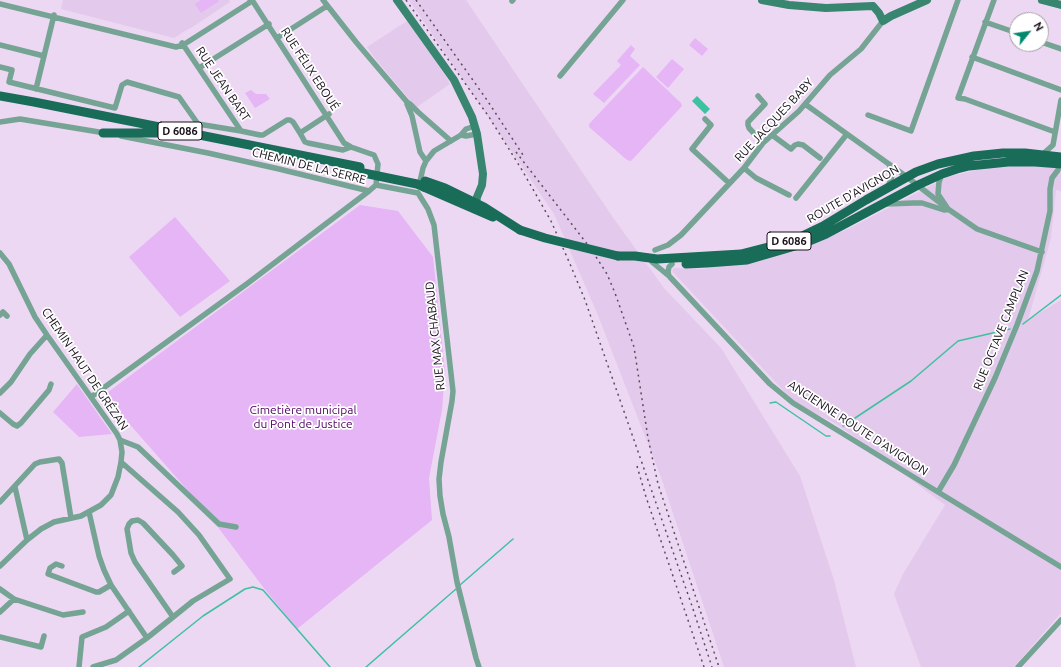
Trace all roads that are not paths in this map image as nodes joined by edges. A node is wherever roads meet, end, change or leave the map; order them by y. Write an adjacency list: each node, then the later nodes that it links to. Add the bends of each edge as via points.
1 (251, 0): 17 (street, RUE FÉLIX EBOUÉ); 20 (street)
2 (323, 0): 13 (street)
3 (397, 0): 43 (main road, via 454,80)
4 (623, 0): 28 (street)
5 (762, 0): 10 (main road, via 826,8)
6 (927, 0): 15 (main road)
7 (958, 0): 39 (street, via 910,131)
8 (994, 0): 16 (street)
9 (1042, 0): 12 (main road)
10 (873, 3): 15 (main road)
11 (0, 4): 14 (street)
12 (1061, 5)
13 (327, 6): 19 (street); 35 (street)
14 (53, 16): 20 (street, via 176,47); 24 (street)
15 (883, 21): 36 (street, RUE JACQUES BABY, via 861,49 830,75)
16 (985, 22): 18 (street); 25 (street)
17 (269, 24): 19 (street, RUE FÉLIX EBOUÉ); 27 (street)
18 (1009, 30)
19 (277, 38): 38 (street, RUE FÉLIX EBOUÉ)
20 (183, 44): 27 (street, RUE JEAN BART)
21 (0, 45): 24 (street)
22 (1049, 45): 23 (street)
23 (1061, 49)
24 (44, 56): 29 (street)
25 (972, 57): 30 (street); 45 (street, via 958,98)
26 (0, 67): 29 (street, via 12,70 9,82)
27 (199, 68): 44 (street, RUE JEAN BART)
28 (560, 76)
29 (36, 89): 44 (street, via 115,108 122,85 126,82 179,97 198,124)
30 (1061, 90)
31 (0, 96): 61 (main road, D 6086)
32 (758, 96): 52 (street, via 765,104 748,125)
33 (1061, 100): 45 (street)
34 (0, 101): 47 (main road, D 6086)
35 (407, 102): 37 (street); 40 (street)
36 (805, 104): 49 (street); 50 (street, RUE JACQUES BABY)
37 (418, 112): 40 (street); 51 (street)
38 (328, 115): 48 (street); 53 (street, RUE FÉLIX EBOUÉ, via 344,143)
39 (868, 115)
40 (412, 116): 57 (street, via 420,152)
41 (705, 119): 64 (street, via 711,125 692,149)
42 (0, 122): 46 (street, CHEMIN DE LA SERRE, via 20,119)
43 (476, 130): 51 (street, via 466,129); 73 (main road, via 483,177)
44 (241, 132): 48 (street, RUE JEAN BART, via 263,135 290,120)
45 (1055, 132): 54 (street, via 1053,145)
46 (103, 133): 47 (main road); 69 (street, CHEMIN DE LA SERRE, via 208,153)
47 (164, 133): 61 (main road, D 6086)
48 (300, 133): 53 (street, via 308,143 343,150)
49 (847, 134): 58 (street); 71 (street)
50 (772, 135): 52 (street, RUE JACQUES BABY); 56 (street, via 790,149 798,144 803,145)
51 (451, 141): 57 (street, via 434,151)
52 (764, 143): 60 (street, RUE JACQUES BABY)
53 (351, 147): 65 (street, via 374,155 378,164)
54 (1043, 154): 55 (main road, ROUTE D'AVIGNON / D 6086); 63 (main road, ROUTE D'AVIGNON / D 6086, via 1003,153 974,156 938,164)
55 (1061, 157)
56 (820, 158)
57 (426, 161): 67 (street)
58 (888, 163): 63 (street); 68 (street, via 892,176)
59 (1060, 167): 62 (main road, ROUTE D'AVIGNON / D 6086, via 1035,162 1008,162 968,166); 76 (street, RUE OCTAVE CAMPLAN, via 1052,178 1050,211)
60 (744, 168): 64 (street, RUE JACQUES BABY); 70 (street, via 756,178)
61 (359, 169): 67 (main road, D 6086)
62 (942, 174): 66 (main road, ROUTE D'AVIGNON / D 6086); 74 (street, via 938,194)
63 (907, 176): 66 (street); 68 (main road, ROUTE D'AVIGNON / D 6086)
64 (729, 183): 75 (street, RUE JACQUES BABY, via 681,234 668,245)
65 (376, 185): 67 (street); 69 (street)
66 (918, 186): 72 (main road, ROUTE D'AVIGNON / D 6086); 74 (street)
67 (422, 187): 73 (main road, D 6086, via 446,188); 115 (street, RUE MAX CHABAUD, via 434,225 453,391 441,462 440,496)
68 (888, 187): 78 (main road, ROUTE D'AVIGNON / D 6086, via 798,238 741,254 657,259)
69 (369, 191): 87 (street, CHEMIN DE LA SERRE)
70 (789, 195)
71 (796, 198)
72 (882, 204): 74 (street, via 922,203); 80 (main road, ROUTE D'AVIGNON / D 6086, via 826,234 778,252 747,260)
73 (477, 207): 78 (main road, D 6086, bridge, via 520,230)
74 (948, 209): 76 (street, via 977,229)
75 (655, 250)
76 (1042, 252): 92 (street, RUE OCTAVE CAMPLAN, via 1035,278 995,378 954,465)
77 (0, 253): 84 (street, CHEMIN HAUT DE GRÉZAN, via 9,264 35,317)
78 (618, 256): 79 (main road, ROUTE D'AVIGNON / D 6086)
79 (652, 262): 80 (main road, ROUTE D'AVIGNON / D 6086); 81 (street, ANCIENNE ROUTE D'AVIGNON)
80 (672, 264): 81 (street)
81 (669, 276): 92 (street, ANCIENNE ROUTE D'AVIGNON, via 770,384 793,403)
82 (0, 315): 83 (street, via 3,312)
83 (7, 316)
84 (47, 335): 86 (street); 87 (street, CHEMIN HAUT DE GRÉZAN)
85 (51, 384): 88 (street, via 49,390 17,426)
86 (0, 393)
87 (91, 398): 89 (street, CHEMIN HAUT DE GRÉZAN)
88 (0, 413)
89 (120, 440): 90 (street); 96 (street, CHEMIN HAUT DE GRÉZAN, via 138,447 219,524)
90 (121, 462): 94 (street, via 111,495); 108 (street, via 178,512 199,535 230,579 193,601)
91 (15, 487): 93 (street); 95 (street, via 37,463 59,459 62,463); 97 (street)
92 (938, 492): 100 (street, ANCIENNE ROUTE D'AVIGNON)
93 (0, 502)
94 (89, 512): 95 (street); 102 (street, via 99,556)
95 (71, 518): 97 (street, via 54,522)
96 (236, 527)
97 (28, 540): 98 (street)
98 (0, 566)
99 (62, 566): 102 (street, via 56,564 50,568 48,574 96,592)
100 (1061, 567)
101 (174, 572): 108 (street, via 182,566 173,555 143,523 138,520 132,521 127,530 131,553)
102 (111, 584): 105 (street)
103 (0, 589): 104 (street)
104 (14, 599): 106 (street); 107 (street, via 63,615)
105 (129, 611): 112 (street); 113 (street, via 106,627 82,637)
106 (0, 612)
107 (83, 612)
108 (173, 617): 112 (street)
109 (1061, 620): 116 (street)
110 (44, 636): 111 (street, via 41,648)
111 (0, 637)
112 (147, 638): 114 (street, via 116,660)
113 (79, 667)
114 (93, 667)
115 (479, 667)
116 (1018, 667)

